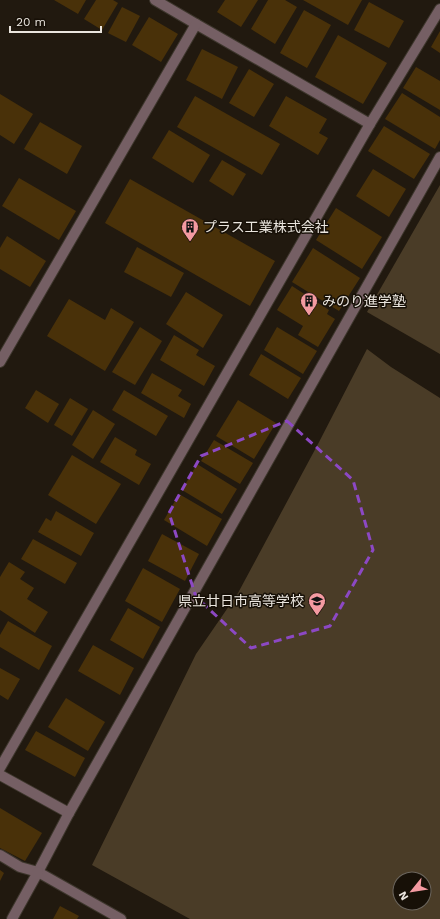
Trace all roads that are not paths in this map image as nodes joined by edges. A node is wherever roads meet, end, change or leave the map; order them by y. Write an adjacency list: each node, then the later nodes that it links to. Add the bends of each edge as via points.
1 (155, 0): 3 (street)
2 (440, 9): 4 (street)
3 (196, 24): 4 (street); 6 (street)
4 (370, 124): 7 (street)
5 (440, 157): 9 (street)
6 (0, 362)
7 (0, 768)
8 (0, 774): 9 (street)
9 (69, 813): 11 (street)
10 (0, 855): 11 (street, via 20,867)
11 (38, 872): 12 (street); 13 (street)
12 (12, 919)
13 (121, 919)

